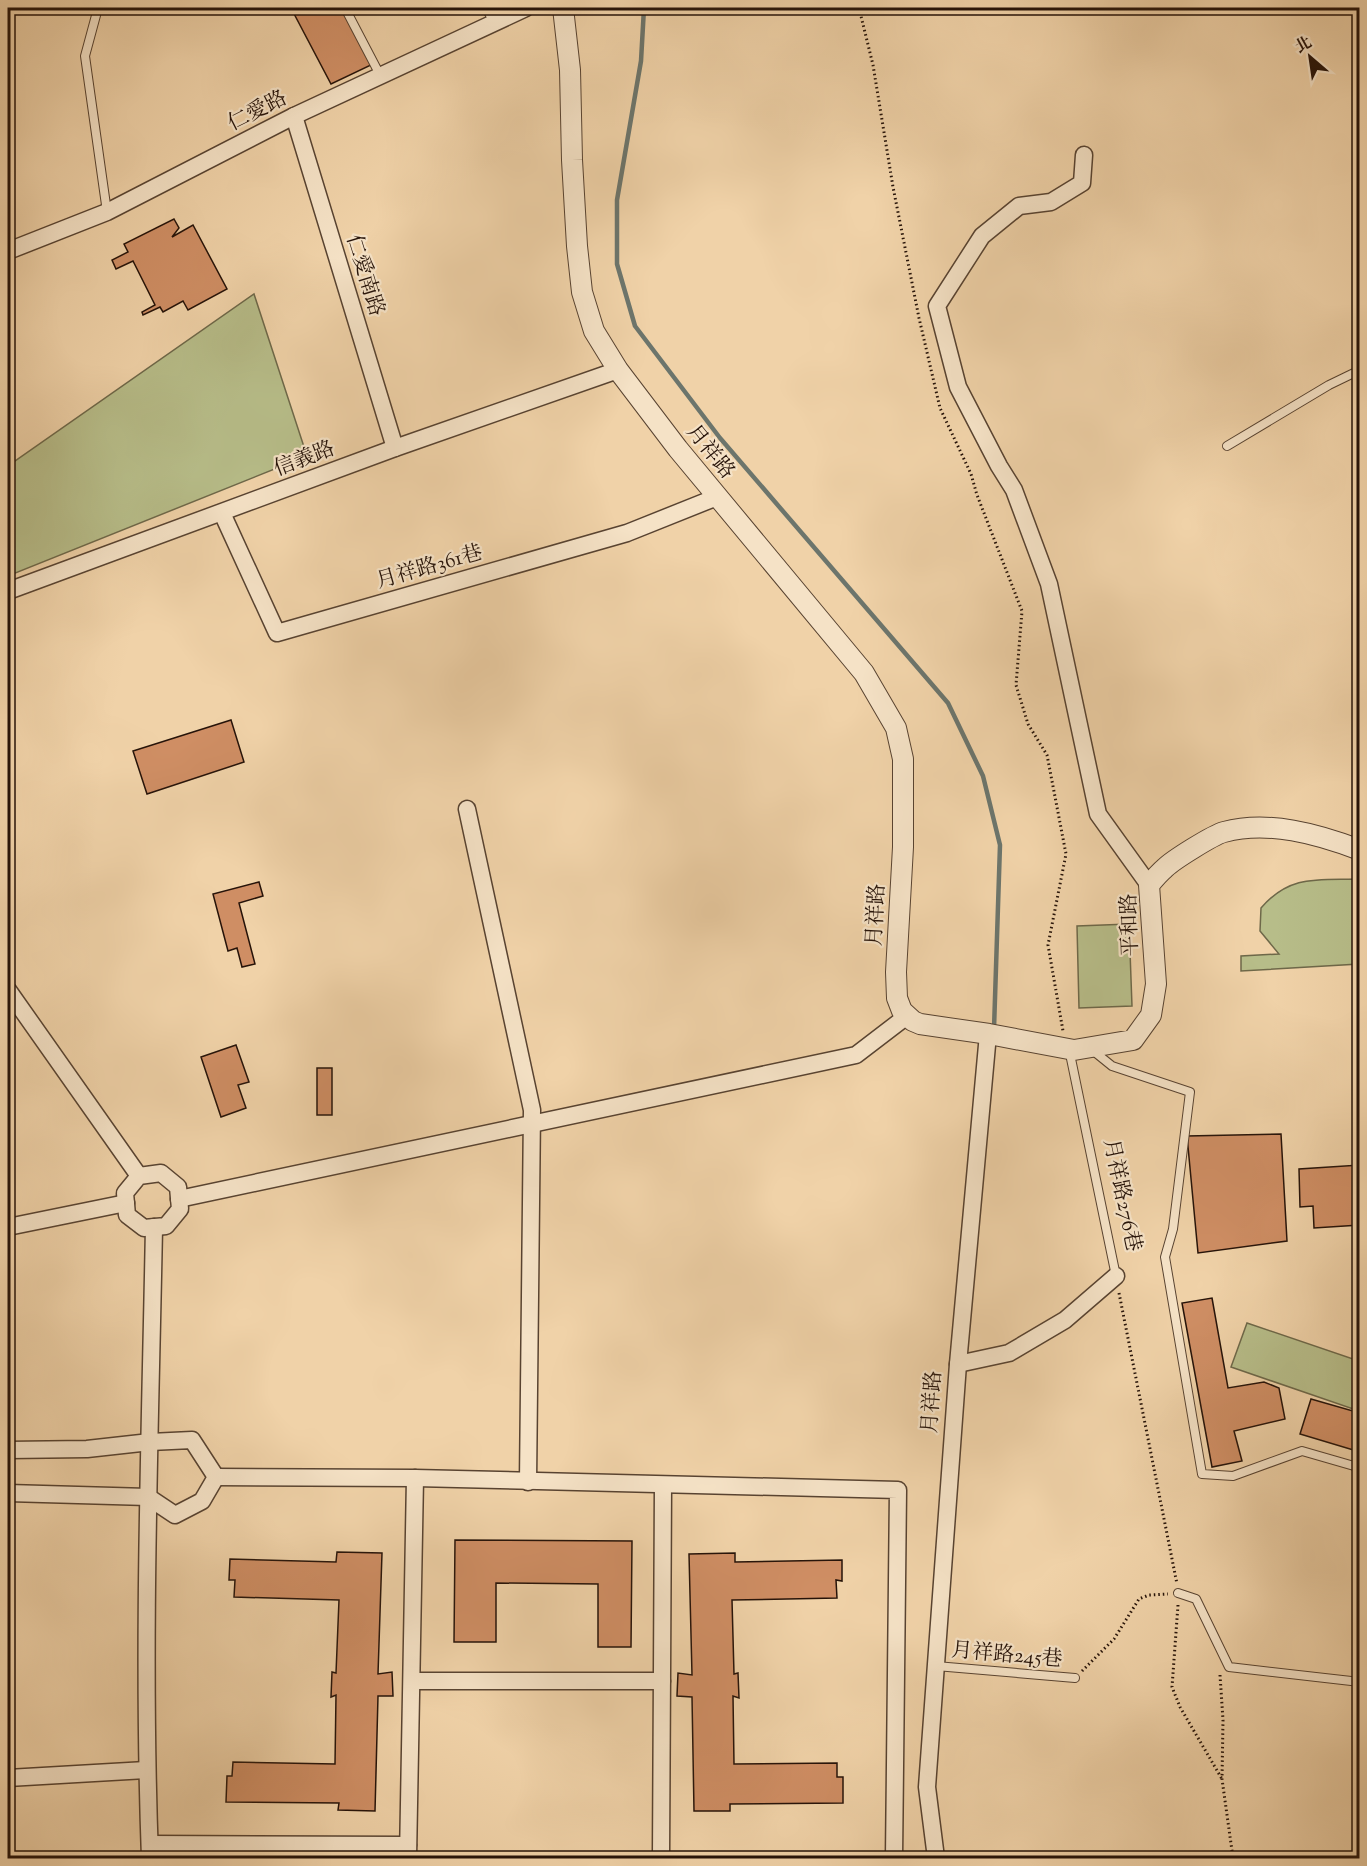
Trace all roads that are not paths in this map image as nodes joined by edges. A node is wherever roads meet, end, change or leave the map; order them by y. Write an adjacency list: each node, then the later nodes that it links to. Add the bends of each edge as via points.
1 (98, 8): 9 (lane, via 84,56)
2 (345, 8): 6 (lane)
3 (526, 8): 5 (street, 仁愛路)
4 (563, 8): 11 (street, 月祥路, via 582,292 594,331)
5 (490, 15): 6 (street, 仁愛路)
6 (380, 75): 7 (street, 仁愛路)
7 (294, 116): 9 (street, 仁愛路); 14 (street, 仁愛南路)
8 (1084, 155): 20 (street, via 1082,183 1051,202 1019,206 982,236 937,306 958,387 1014,490 1049,584 1098,814)
9 (107, 212): 10 (street, 仁愛路)
10 (8, 251)
11 (618, 370): 14 (street, 信義路); 15 (street, 月祥路)
12 (1359, 370): 13 (lane)
13 (1227, 446)
14 (395, 448): 16 (street, 信義路)
15 (717, 497): 16 (street, 月祥路361巷, via 627,534 277,633); 22 (street, 月祥路, via 864,674 896,728 903,759 903,847 896,981 897,998)
16 (222, 513): 17 (street, 信義路)
17 (8, 591)
18 (467, 809): 26 (street)
19 (1359, 850): 20 (street, 平和路, via 1322,836 1245,828 1221,832 1165,867)
20 (1149, 885): 24 (street, 平和路, via 1156,984 1151,1015 1133,1040)
21 (8, 990): 27 (street)
22 (907, 1016): 23 (street, via 920,1024); 26 (street, via 856,1055)
23 (992, 1035): 25 (street, 平和路); 33 (street, 月祥路)
24 (1090, 1048): 25 (street, 平和路); 36 (lane, via 1112,1066 1190,1092 1166,1257 1202,1474 1233,1476 1302,1451 1354,1466)
25 (1069, 1049): 32 (lane, 月祥路276巷)
26 (532, 1123): 28 (street); 39 (street)
27 (139, 1176): 28 (street, via 161,1173 178,1187); 29 (street, via 125,1193)
28 (179, 1199): 31 (street, via 180,1209 166,1226)
29 (126, 1203): 30 (street); 31 (street, via 127,1215 144,1228)
30 (8, 1227)
31 (154, 1227): 34 (street)
32 (1116, 1276): 33 (street, 月祥路276巷, via 1065,1320 1009,1353)
33 (963, 1363): 44 (street, 月祥路)
34 (150, 1442): 35 (street, via 87,1449); 37 (street, via 192,1440); 42 (street)
35 (8, 1450)
36 (1359, 1472)
37 (216, 1477): 38 (street); 42 (street, via 202,1501 175,1515)
38 (415, 1478): 39 (street); 46 (street)
39 (528, 1482): 40 (street)
40 (663, 1485): 47 (street); 54 (street, via 898,1490)
41 (8, 1493): 42 (street)
42 (148, 1497): 49 (street)
43 (1178, 1593): 48 (lane, via 1196,1599 1229,1667)
44 (936, 1666): 45 (lane, 月祥路245巷); 55 (street, 月祥路, via 927,1787)
45 (1075, 1678)
46 (412, 1681): 47 (street); 52 (street)
47 (662, 1681): 53 (street)
48 (1359, 1682)
49 (147, 1770): 50 (street); 51 (street)
50 (8, 1778)
51 (150, 1851): 52 (street)
52 (408, 1852)
53 (661, 1858)
54 (894, 1858)
55 (936, 1858)

